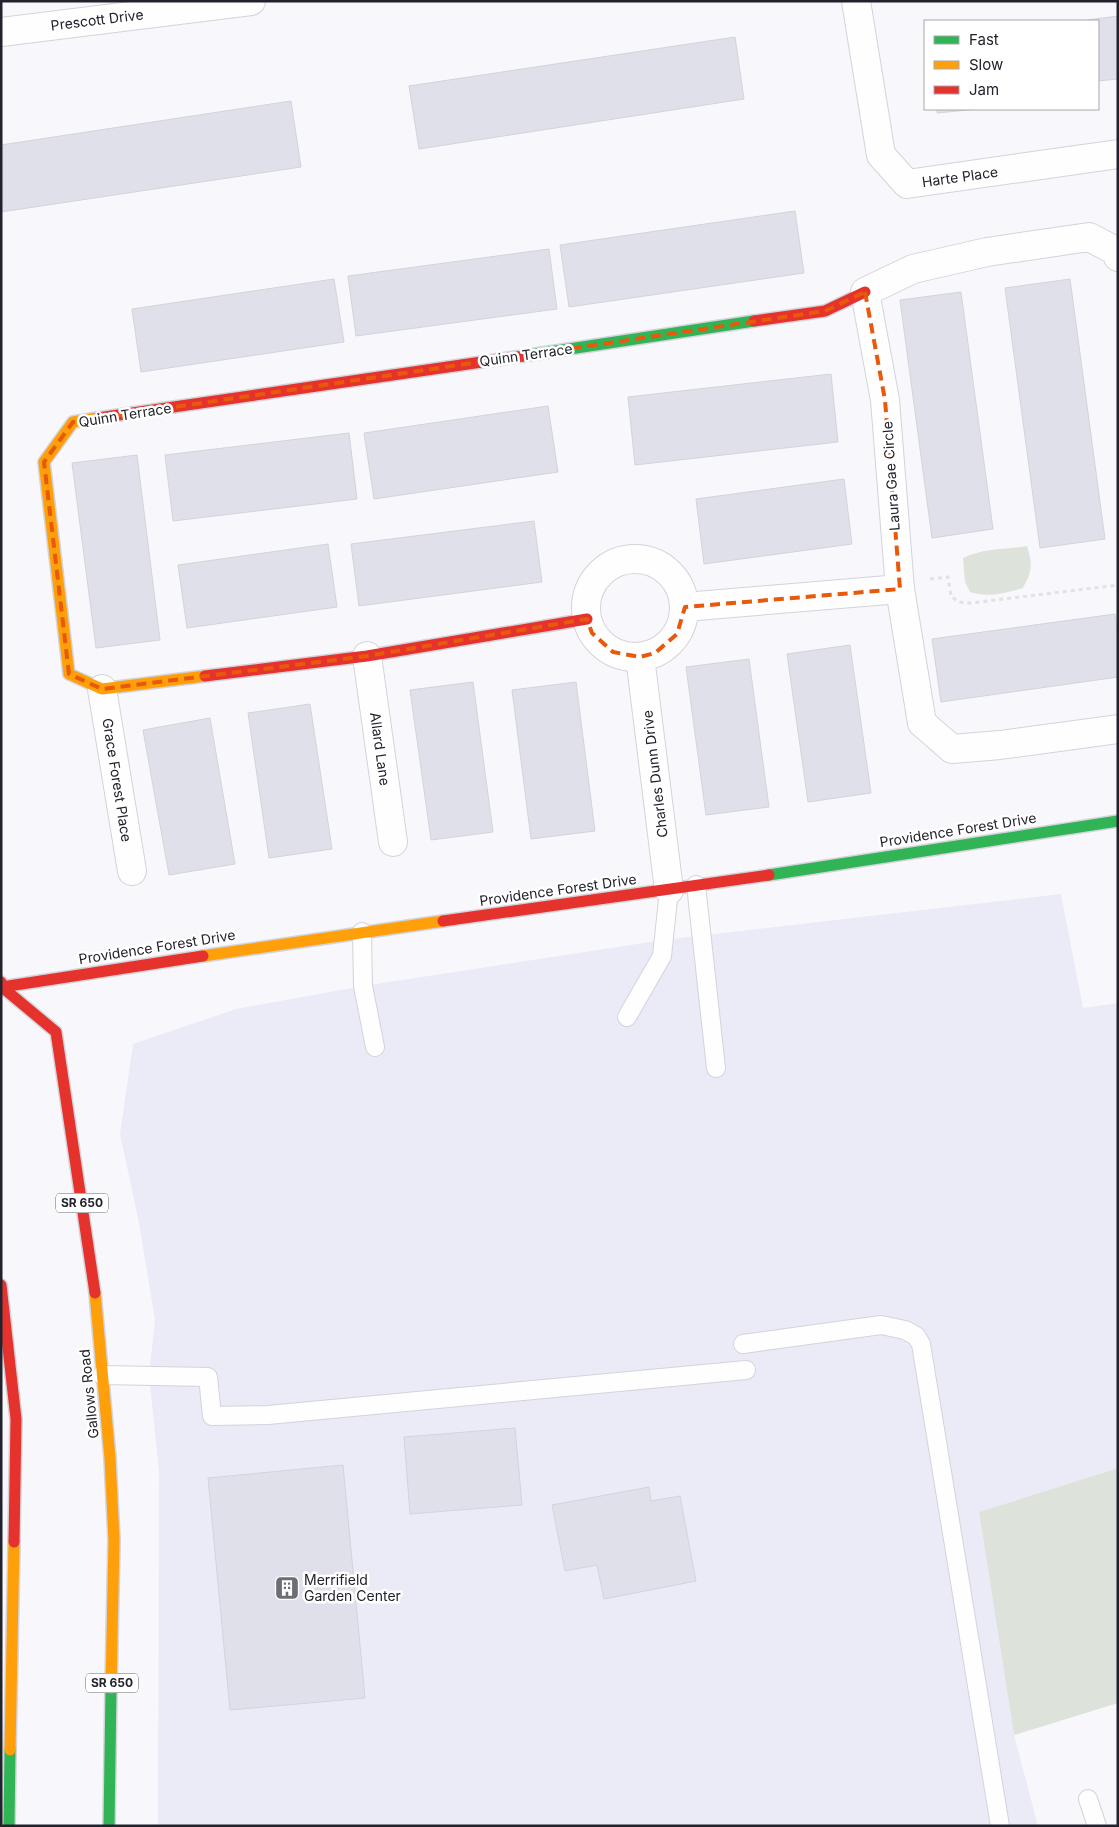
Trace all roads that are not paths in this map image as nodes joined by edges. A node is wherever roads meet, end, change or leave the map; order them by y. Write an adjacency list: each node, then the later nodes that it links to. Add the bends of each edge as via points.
1 (252, 1): 3 (street, Prescott Drive)
2 (856, 1): 4 (street, Harte Place, via 881,155 907,184)
3 (1, 32)
4 (1118, 154)
5 (1118, 257): 6 (street, via 1116,251 1089,237 987,252 922,267)
6 (865, 292): 7 (street, Laura Gae Circle, via 885,400); 12 (street, Quinn Terrace, via 825,311 72,422 44,462 69,674)
7 (899, 586): 8 (street); 13 (street, Laura Gae Circle, via 922,723 952,749)
8 (685, 607): 9 (street, via 682,590 674,576 661,565 629,558 613,563 599,573 585,603); 11 (street, via 683,622 667,646)
9 (587, 619): 10 (street); 11 (street, via 601,644 626,657)
10 (367, 656): 12 (street); 15 (street, Allard Lane)
11 (640, 657): 18 (street, Charles Dunn Drive)
12 (102, 689): 16 (street, Grace Forest Place)
13 (1118, 729)
14 (1118, 821): 17 (street, Providence Forest Drive)
15 (393, 842)
16 (132, 871)
17 (696, 886): 18 (street, Providence Forest Drive); 23 (lane)
18 (669, 890): 19 (street, Providence Forest Drive); 21 (lane, via 662,956)
19 (362, 932): 20 (street, Providence Forest Drive); 22 (lane, via 364,986)
20 (2, 986): 27 (street, Gallows Road / SR 650, via 56,1032 94,1286)
21 (627, 1016)
22 (375, 1047)
23 (716, 1068)
24 (1, 1285): 29 (street, via 16,1419)
25 (743, 1344): 31 (lane, via 881,1325 905,1330 916,1336 921,1344)
26 (746, 1370): 27 (lane, via 268,1415 212,1416 208,1377)
27 (102, 1375): 30 (street, Gallows Road / SR 650, via 114,1540)
28 (1088, 1799): 32 (lane)
29 (9, 1826)
30 (109, 1826)
31 (1000, 1826)
32 (1097, 1826)

